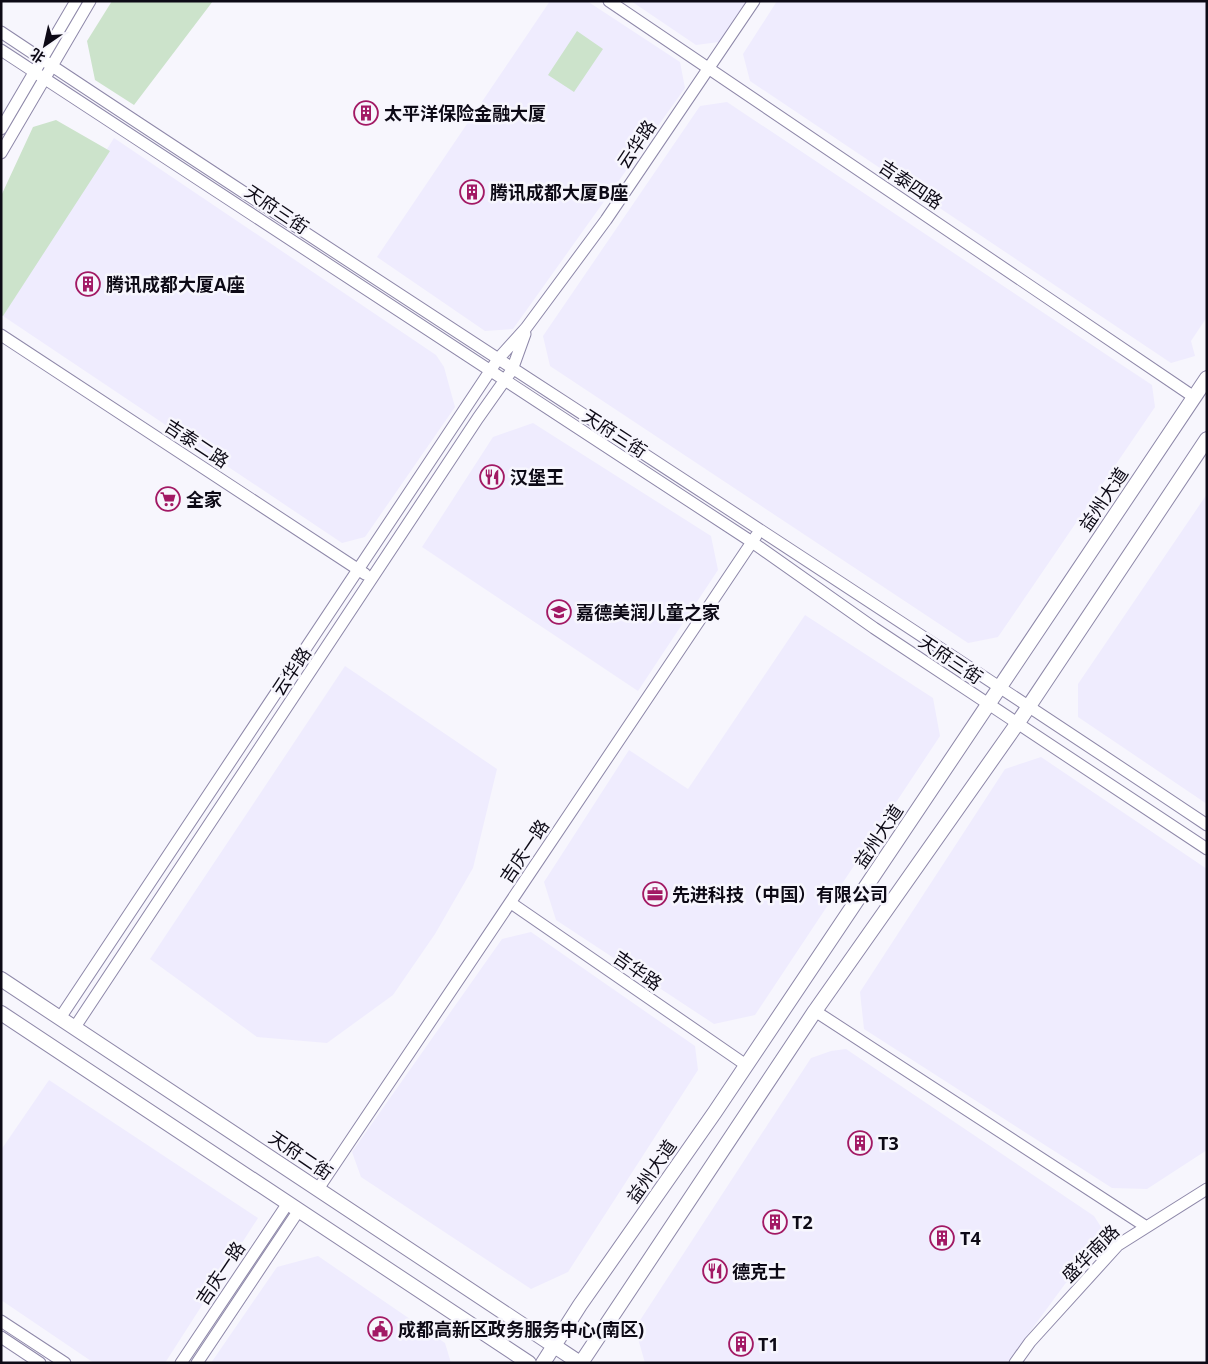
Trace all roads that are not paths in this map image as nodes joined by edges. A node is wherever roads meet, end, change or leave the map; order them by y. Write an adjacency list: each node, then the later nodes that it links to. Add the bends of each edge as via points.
1 (76, 1): 7 (street)
2 (90, 1): 7 (street)
3 (609, 1): 8 (street, 吉泰四路)
4 (754, 1): 8 (street, 云华路)
5 (1, 32): 7 (street, 天府三街)
6 (1, 50): 9 (street, 天府三街)
7 (47, 63): 9 (street); 14 (street, 天府三街)
8 (709, 69): 12 (street, 云华路, via 606,220); 19 (street, 吉泰四路)
9 (40, 75): 10 (street); 11 (street); 16 (street, 天府三街)
10 (1, 130)
11 (1, 153)
12 (526, 328): 14 (street, 云华路); 15 (street, 云华路)
13 (1, 335): 23 (street, 吉泰二路)
14 (498, 359): 15 (street, 天府三街); 16 (street, 云华路)
15 (512, 370): 18 (street, 云华路); 21 (street, 天府三街)
16 (490, 371): 18 (street, 天府三街); 23 (street, 云华路)
17 (1207, 378): 19 (main road, 益州大道)
18 (503, 381): 22 (street, 天府三街); 24 (street, 云华路)
19 (1194, 397): 25 (main road, 益州大道)
20 (1207, 439): 27 (main road)
21 (759, 531): 22 (street, 吉庆一路); 25 (street, 天府三街)
22 (752, 542): 26 (street, 天府三街); 31 (street, 吉庆一路)
23 (359, 570): 24 (street, 吉泰二路); 35 (street, 云华路)
24 (372, 579): 36 (street, 云华路)
25 (1000, 686): 26 (main road, 益州大道); 27 (street, 天府三街)
26 (988, 705): 28 (street, 天府三街); 37 (main road, 益州大道)
27 (1029, 706): 28 (main road); 29 (street, 天府三街)
28 (1017, 724): 30 (street, 天府三街); 33 (main road)
29 (1207, 825)
30 (1207, 849)
31 (511, 903): 37 (street, 吉华路); 38 (street, 吉庆一路)
32 (1, 979): 35 (main road, 天府二街)
33 (815, 1011): 41 (street); 51 (main road)
34 (1, 1012): 40 (main road)
35 (60, 1018): 36 (main road, 天府二街)
36 (75, 1028): 38 (main road, 天府二街)
37 (746, 1065): 44 (main road, 益州大道)
38 (318, 1189): 44 (main road, 天府二街)
39 (1207, 1189): 41 (street, 盛华南路)
40 (294, 1207): 47 (street, 吉庆一路); 48 (street, 吉庆一路); 49 (main road)
41 (1145, 1226): 52 (street, 盛华南路, via 1118,1245 1030,1342)
42 (1, 1321): 46 (street)
43 (1, 1337): 45 (street)
44 (554, 1346): 50 (main road, 益州大道); 51 (main road, 天府二街)
45 (40, 1363)
46 (64, 1363)
47 (181, 1363)
48 (197, 1363)
49 (529, 1363)
50 (543, 1363)
51 (581, 1363)
52 (1015, 1363)

